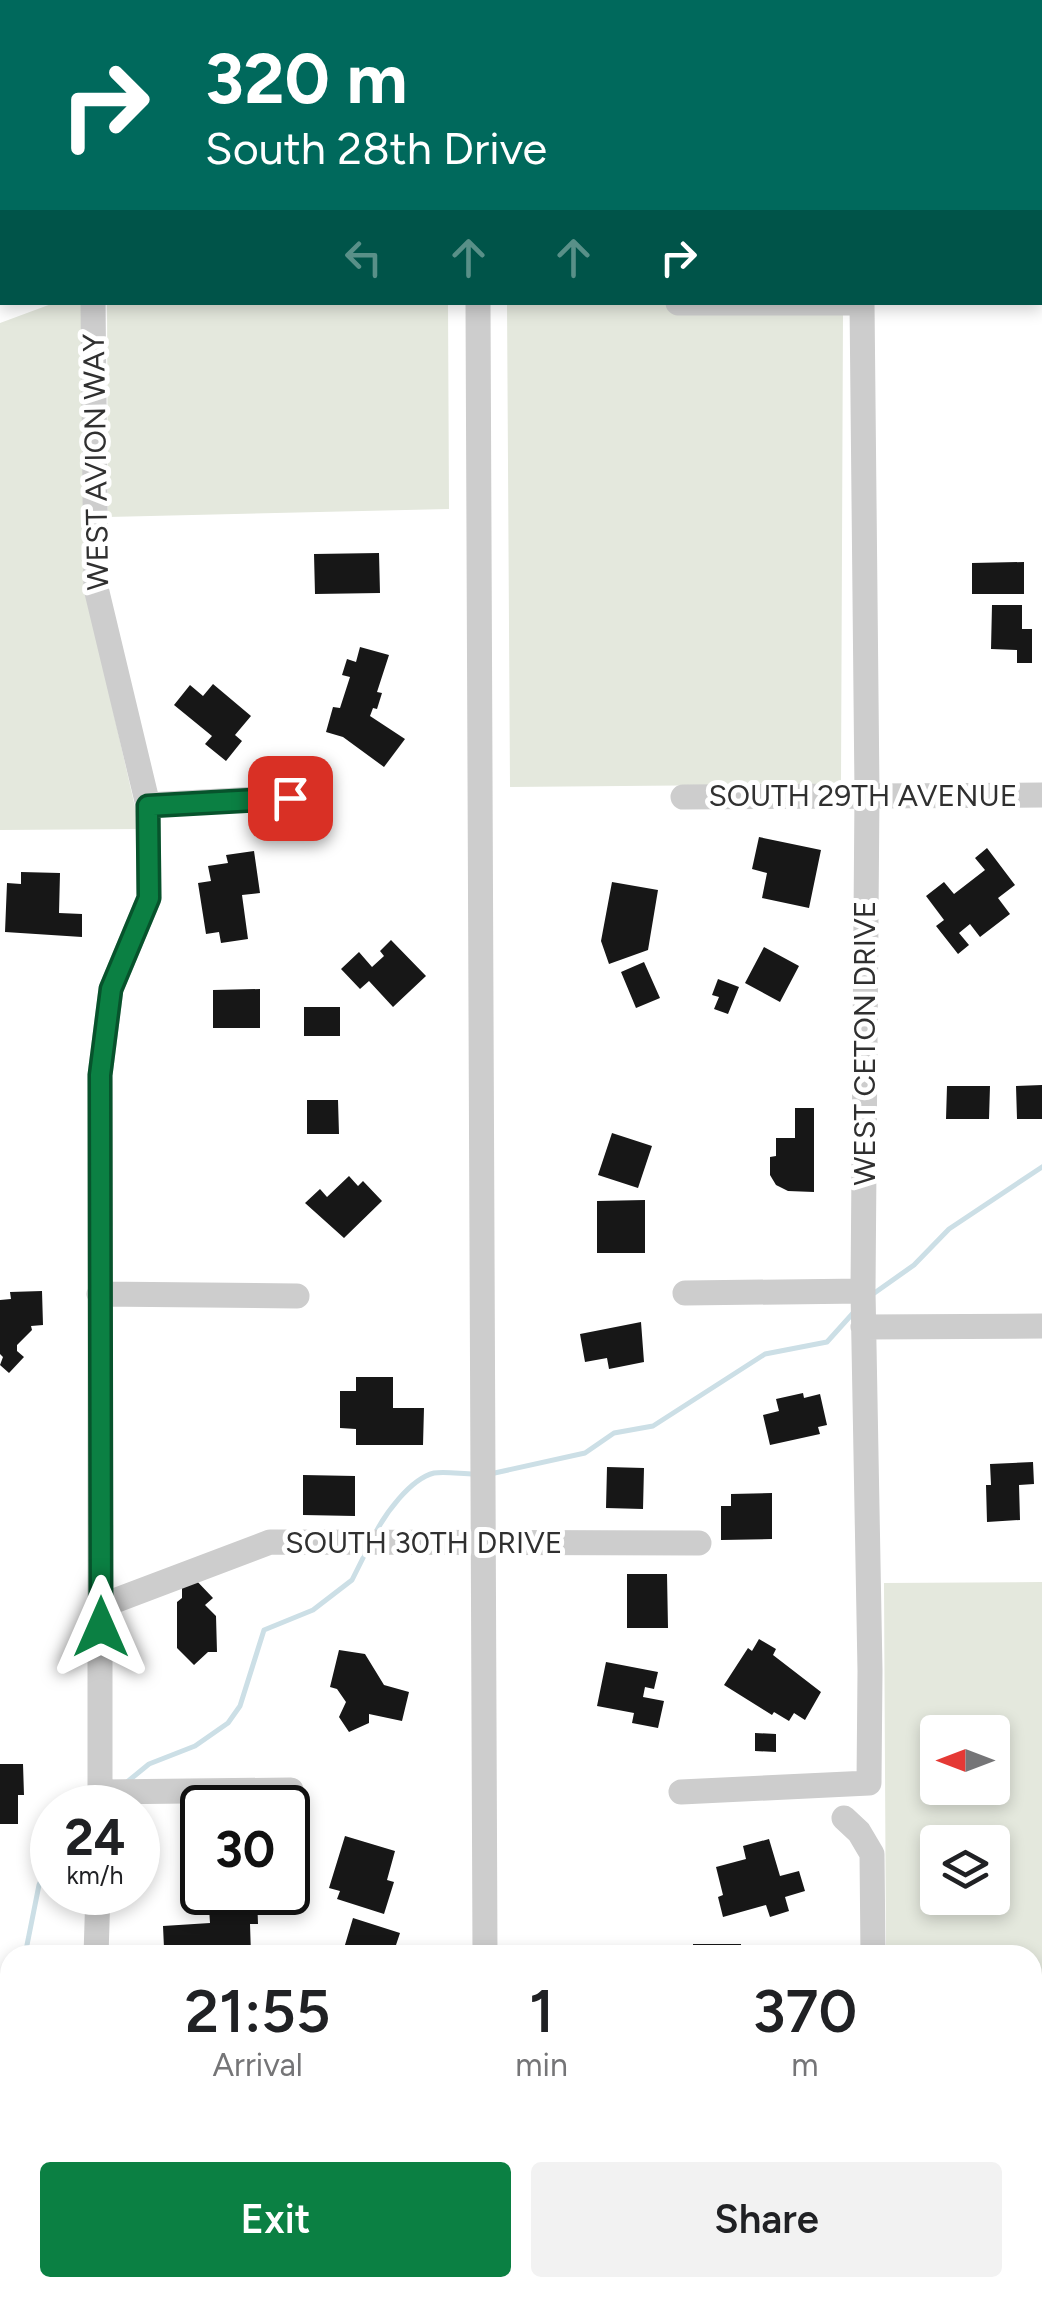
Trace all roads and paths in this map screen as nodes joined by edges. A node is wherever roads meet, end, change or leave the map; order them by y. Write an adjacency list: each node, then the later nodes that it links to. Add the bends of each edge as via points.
1 (93, 305): 8 (street, WEST AVION WAY, via 96,588)
2 (478, 305): 15 (street)
3 (862, 305): 4 (street, WEST CETON DRIVE)
4 (867, 794): 5 (street, SOUTH 29TH AVENUE); 6 (street, SOUTH 29TH AVENUE); 9 (street, WEST CETON DRIVE)
5 (1042, 795)
6 (683, 797)
7 (290, 798): 8 (street)
8 (148, 806): 11 (street, WEST AVION WAY, via 149,898 111,989 100,1075)
9 (862, 1291): 10 (street); 14 (street, WEST CETON DRIVE)
10 (686, 1293)
11 (99, 1294): 12 (street); 17 (street, WEST AVION WAY)
12 (297, 1296)
13 (1042, 1326): 14 (street)
14 (864, 1327): 19 (street, WEST CETON DRIVE, via 869,1784)
15 (483, 1543): 16 (street, SOUTH 30TH DRIVE); 17 (street, SOUTH 30TH DRIVE, via 270,1542); 23 (street)
16 (698, 1544)
17 (101, 1606): 18 (street, WEST AVION WAY)
18 (100, 1785)
19 (681, 1792)
20 (844, 1818): 24 (street, via 872,1854)
21 (97, 1915): 22 (street)
22 (96, 1945)
23 (485, 1945)
24 (873, 1945)

